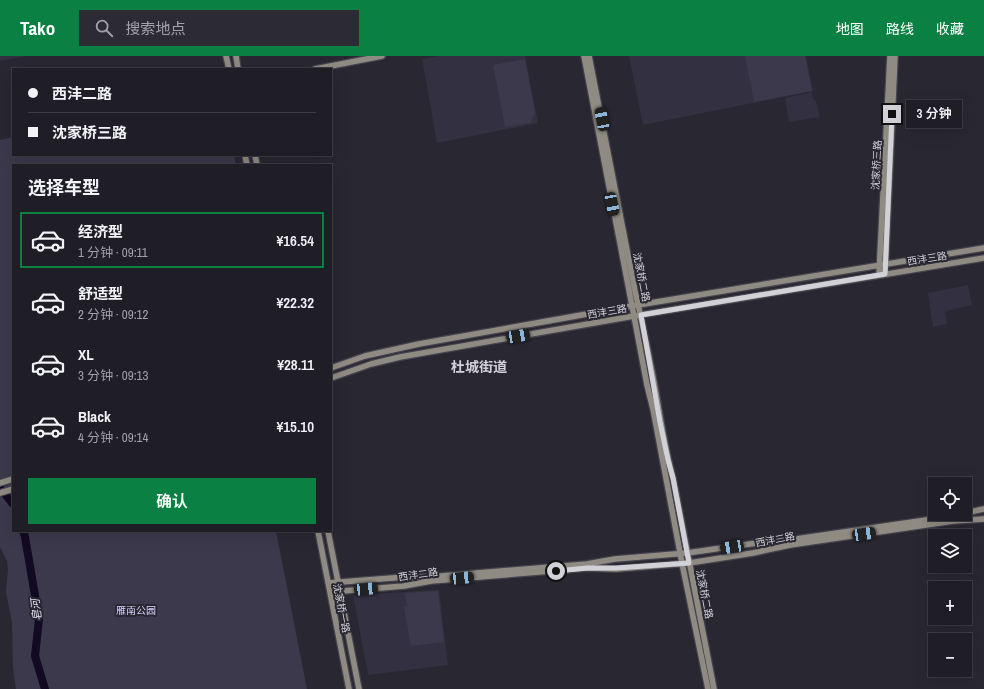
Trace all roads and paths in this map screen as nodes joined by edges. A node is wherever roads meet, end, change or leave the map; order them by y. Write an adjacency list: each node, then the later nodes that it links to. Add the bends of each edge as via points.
1 (226, 56): 8 (street)
2 (236, 56): 9 (street)
3 (382, 56): 10 (street)
4 (584, 56): 16 (street, 沈家桥二路)
5 (589, 56): 15 (street, 沈家桥二路)
6 (890, 56): 13 (street, 沈家桥三路)
7 (895, 56): 13 (street, 沈家桥三路)
8 (229, 68)
9 (238, 68)
10 (320, 68)
11 (984, 248): 13 (street, 西沣三路)
12 (984, 258): 14 (street, 西沣三路)
13 (882, 265): 14 (street, 沈家桥三路); 15 (street, 西沣三路)
14 (882, 274): 17 (street, 西沣三路)
15 (638, 305): 16 (street, 西沣三路); 17 (street, 沈家桥二路)
16 (632, 306): 18 (street, 沈家桥二路); 19 (street, 西沣三路, via 419,344 365,356)
17 (641, 315): 18 (street, 西沣三路); 29 (street, 沈家桥二路)
18 (634, 316): 20 (street, 西沣三路, via 400,357); 30 (street, 沈家桥二路)
19 (332, 368)
20 (332, 378)
21 (12, 489): 22 (street)
22 (0, 493)
23 (984, 509): 24 (street)
24 (972, 512)
25 (984, 519): 32 (street, 西沣二路, via 953,521 798,544)
26 (928, 520): 29 (street, 西沣二路)
27 (318, 532): 34 (street, 沈家桥一路)
28 (328, 532): 33 (street, 沈家桥一路)
29 (687, 553): 30 (street, 西沣二路); 32 (street, 沈家桥二路)
30 (681, 554): 31 (street, 沈家桥二路); 33 (street, 西沣二路, via 430,577)
31 (682, 563): 32 (street, 西沣二路); 35 (street, 西沣二路, via 431,581 404,586); 39 (street, 沈家桥二路)
32 (689, 563): 40 (street, 沈家桥二路)
33 (338, 582): 34 (street, 西沣二路); 35 (street, 沈家桥一路)
34 (328, 583): 36 (street, 沈家桥一路)
35 (340, 591): 36 (street, 西沣二路); 38 (street, 沈家桥一路)
36 (330, 592): 37 (street, 沈家桥一路)
37 (349, 689)
38 (359, 689)
39 (708, 689)
40 (714, 689)

